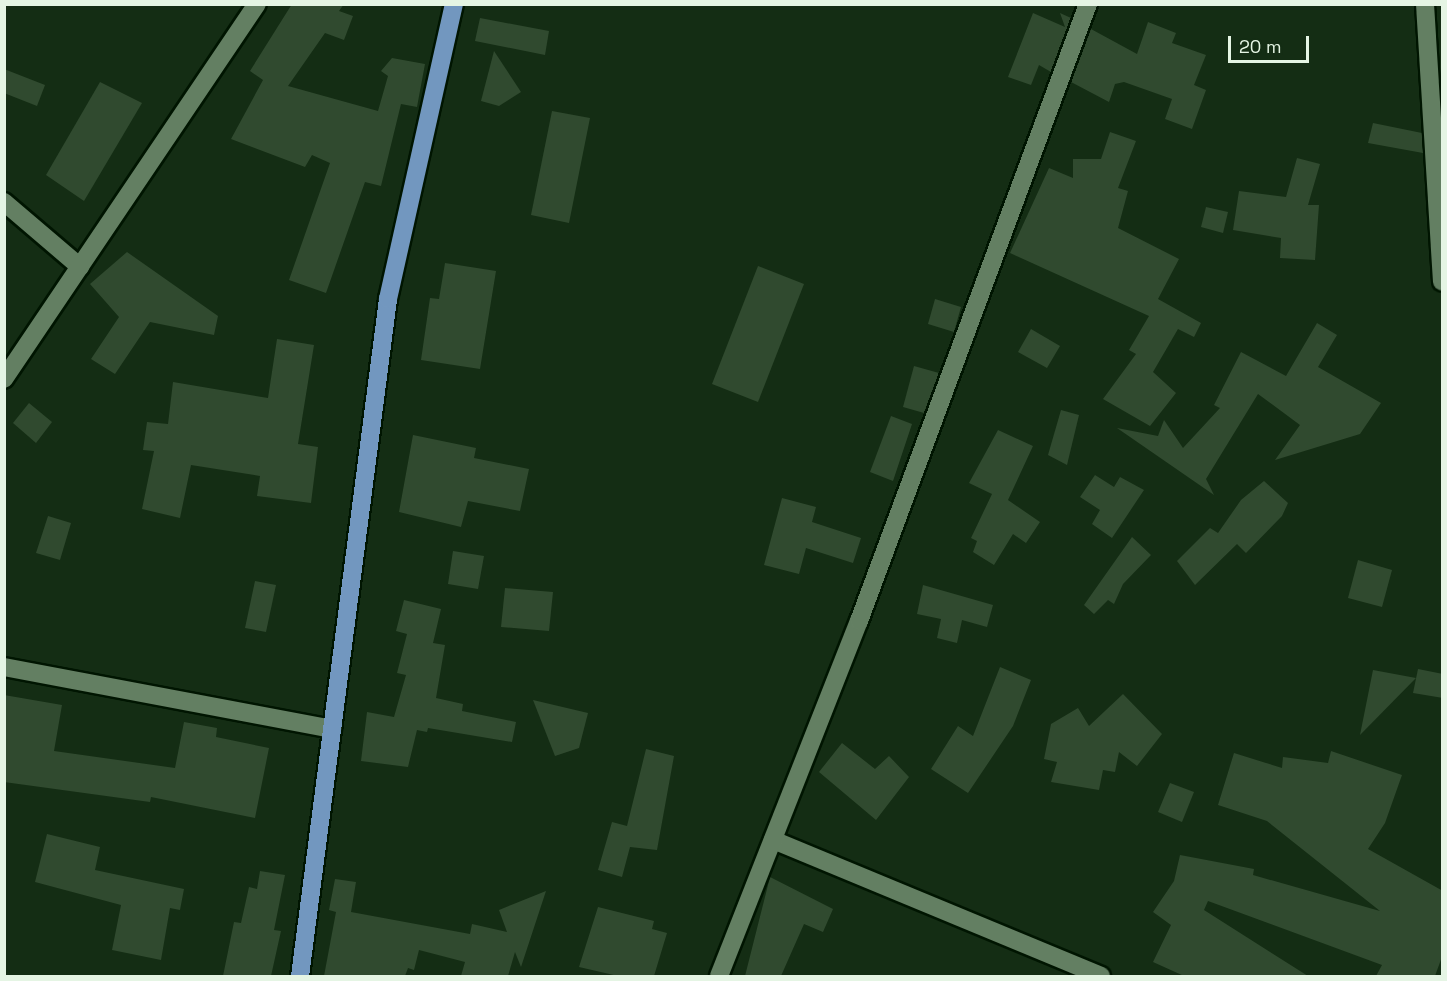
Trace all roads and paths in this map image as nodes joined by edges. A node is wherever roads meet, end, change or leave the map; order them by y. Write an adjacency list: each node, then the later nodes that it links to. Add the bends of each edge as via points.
1 (257, 4): 6 (street)
2 (453, 4): 10 (main road, via 388,299)
3 (1088, 4): 11 (street)
4 (1425, 4): 7 (street)
5 (4, 202): 6 (street)
6 (80, 267): 8 (street)
7 (1443, 281)
8 (4, 378)
9 (4, 667): 10 (street)
10 (332, 729): 12 (main road)
11 (773, 840): 13 (street); 14 (street)
12 (300, 976)
13 (719, 976)
14 (1101, 976)

